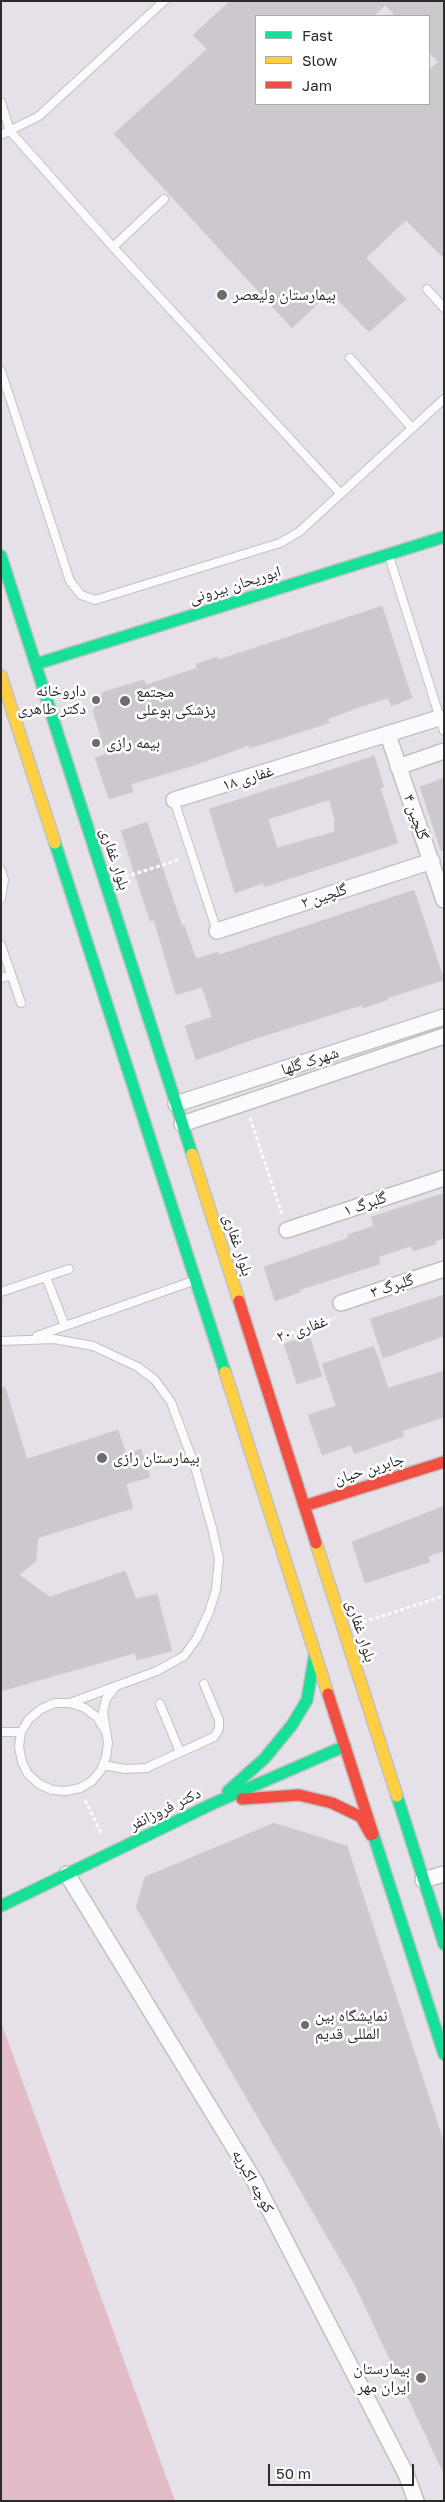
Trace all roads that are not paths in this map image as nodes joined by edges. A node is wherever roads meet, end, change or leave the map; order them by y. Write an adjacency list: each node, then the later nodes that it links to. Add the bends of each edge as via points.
1 (164, 1): 3 (lane, via 39,116)
2 (1, 102): 3 (lane)
3 (10, 132): 4 (lane); 6 (lane)
4 (1, 135)
5 (164, 199): 6 (lane)
6 (113, 247): 13 (lane)
7 (427, 289): 8 (lane)
8 (444, 308)
9 (350, 358): 12 (lane)
10 (1, 371): 13 (lane, via 70,581 80,595 87,598 107,598 280,543 299,532)
11 (444, 399): 12 (lane)
12 (412, 428): 13 (lane)
13 (340, 493)
14 (444, 537): 15 (main road, ابوریحان بیرونی)
15 (388, 554): 17 (main road, ابوریحان بیرونی); 19 (lane)
16 (1, 556): 17 (main road, بلوار غفاری)
17 (36, 664): 35 (main road, بلوار غفاری)
18 (1, 676): 42 (main road)
19 (442, 725): 20 (street)
20 (388, 735): 22 (street, گلچین ۴); 23 (street, غفاری ۱۸)
21 (444, 751): 22 (street)
22 (398, 767): 24 (street, گلچین ۴)
23 (174, 800): 28 (lane)
24 (432, 861): 27 (street, گلچین ۴); 28 (street, گلچین ۲)
25 (1, 870): 26 (lane, via 4,880)
26 (1, 898)
27 (444, 900)
28 (217, 931)
29 (1, 945): 30 (lane)
30 (11, 975): 31 (lane); 32 (lane)
31 (1, 978)
32 (21, 1003)
33 (444, 1017): 35 (street, شهرک گلها)
34 (444, 1036): 36 (street, شهرک گلها)
35 (176, 1104): 36 (main road, بلوار غفاری)
36 (182, 1124): 49 (main road, بلوار غفاری)
37 (444, 1178): 38 (street, گلبرگ ۱)
38 (287, 1230)
39 (69, 1269): 41 (lane)
40 (444, 1269): 44 (street, گلبرگ ۳)
41 (46, 1277): 43 (lane); 45 (lane)
42 (195, 1280): 45 (lane); 50 (main road)
43 (1, 1292)
44 (341, 1303)
45 (65, 1326): 46 (lane)
46 (31, 1338): 47 (lane); 52 (lane, via 93,1346 138,1367 155,1380 171,1402 195,1467 212,1528 218,1559 216,1590 210,1612 197,1638 184,1656 158,1671)
47 (1, 1341)
48 (444, 1462): 49 (main road, جابربن حیان)
49 (304, 1506): 65 (main road, بلوار غفاری)
50 (315, 1654): 58 (main road); 61 (main road, via 307,1700 292,1725 264,1759)
51 (204, 1684): 59 (lane, via 220,1720 219,1729 214,1736)
52 (115, 1688): 53 (lane); 55 (lane, via 104,1704)
53 (70, 1703): 55 (lane, via 97,1717); 57 (lane, via 55,1703 40,1709)
54 (160, 1704): 59 (lane)
55 (104, 1729): 60 (lane, via 108,1743)
56 (1, 1732): 57 (lane)
57 (21, 1732): 60 (lane, via 19,1747 28,1774 52,1790 80,1788 92,1781)
58 (345, 1746): 61 (main road, دکتر فروزانفر); 62 (main road)
59 (180, 1752): 60 (lane, via 146,1768)
60 (103, 1765)
61 (212, 1804): 62 (main road, via 264,1796 298,1795 332,1803 361,1817); 63 (main road, دکتر فروزانفر)
62 (376, 1844): 68 (main road)
63 (67, 1874): 66 (main road, دکتر فروزانفر); 69 (street, کوچه اکبریه, via 254,2180 406,2474)
64 (444, 1874): 65 (street)
65 (423, 1880): 67 (main road, بلوار غفاری)
66 (1, 1906)
67 (444, 1944)
68 (444, 2054)
69 (416, 2501)

